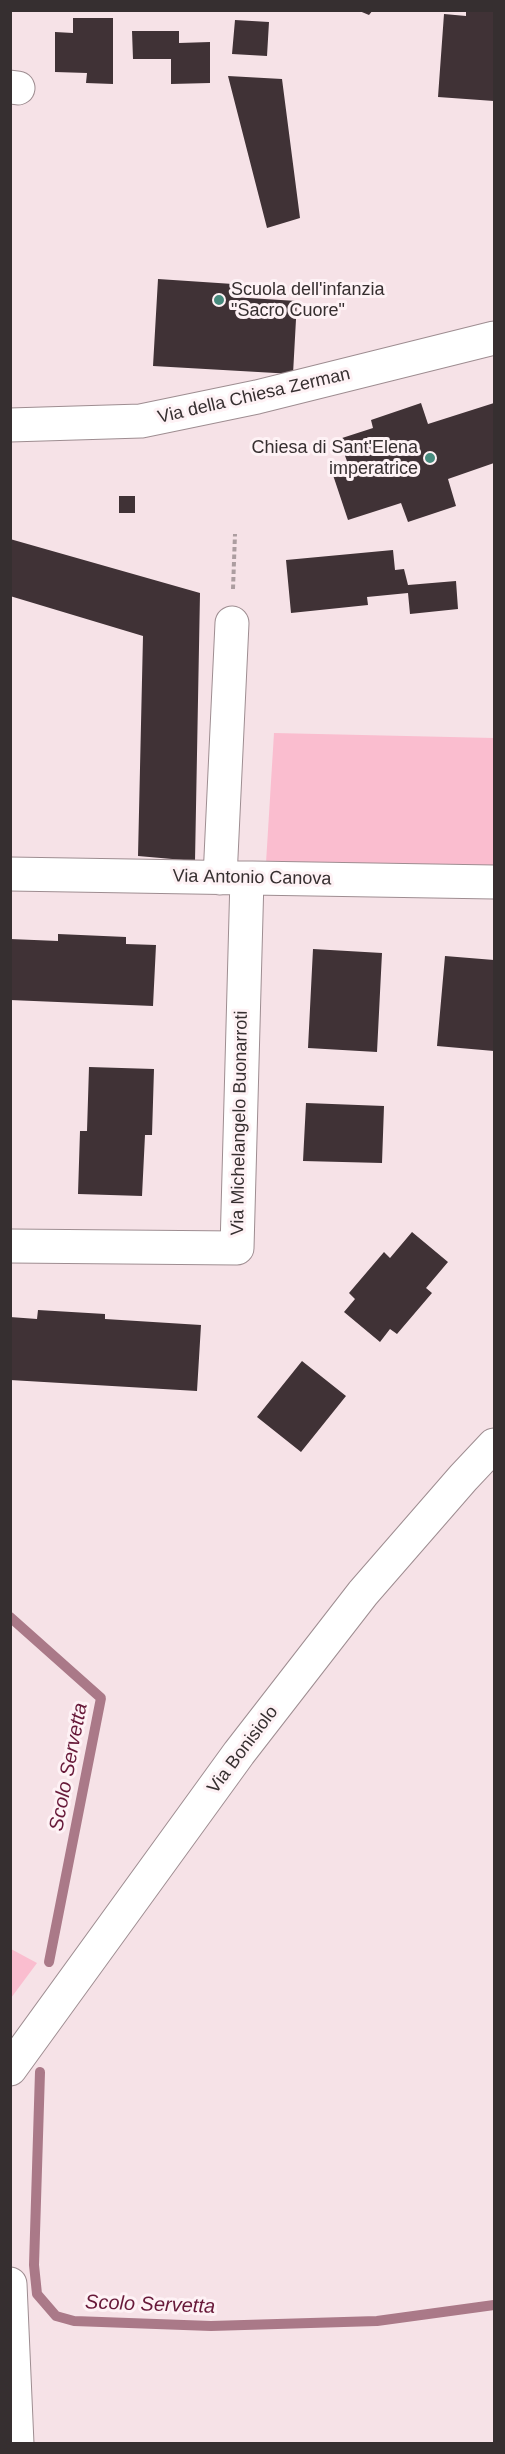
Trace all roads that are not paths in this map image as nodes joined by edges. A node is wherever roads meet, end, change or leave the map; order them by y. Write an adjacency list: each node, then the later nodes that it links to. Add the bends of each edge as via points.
1 (495, 338): 2 (street, Via della Chiesa Zerman, via 257,398 141,421)
2 (10, 425)
3 (232, 623): 5 (street, Via Michelangelo Buonarroti)
4 (10, 874): 5 (street, Via Antonio Canova)
5 (234, 878): 6 (street, Via Antonio Canova); 7 (street, Via Michelangelo Buonarroti, via 237,1248)
6 (495, 882)
7 (10, 1246)
8 (495, 1445): 9 (street, Via Bonisiolo, via 363,1593)
9 (17, 2048)
10 (10, 2284): 11 (street)
11 (17, 2444)

